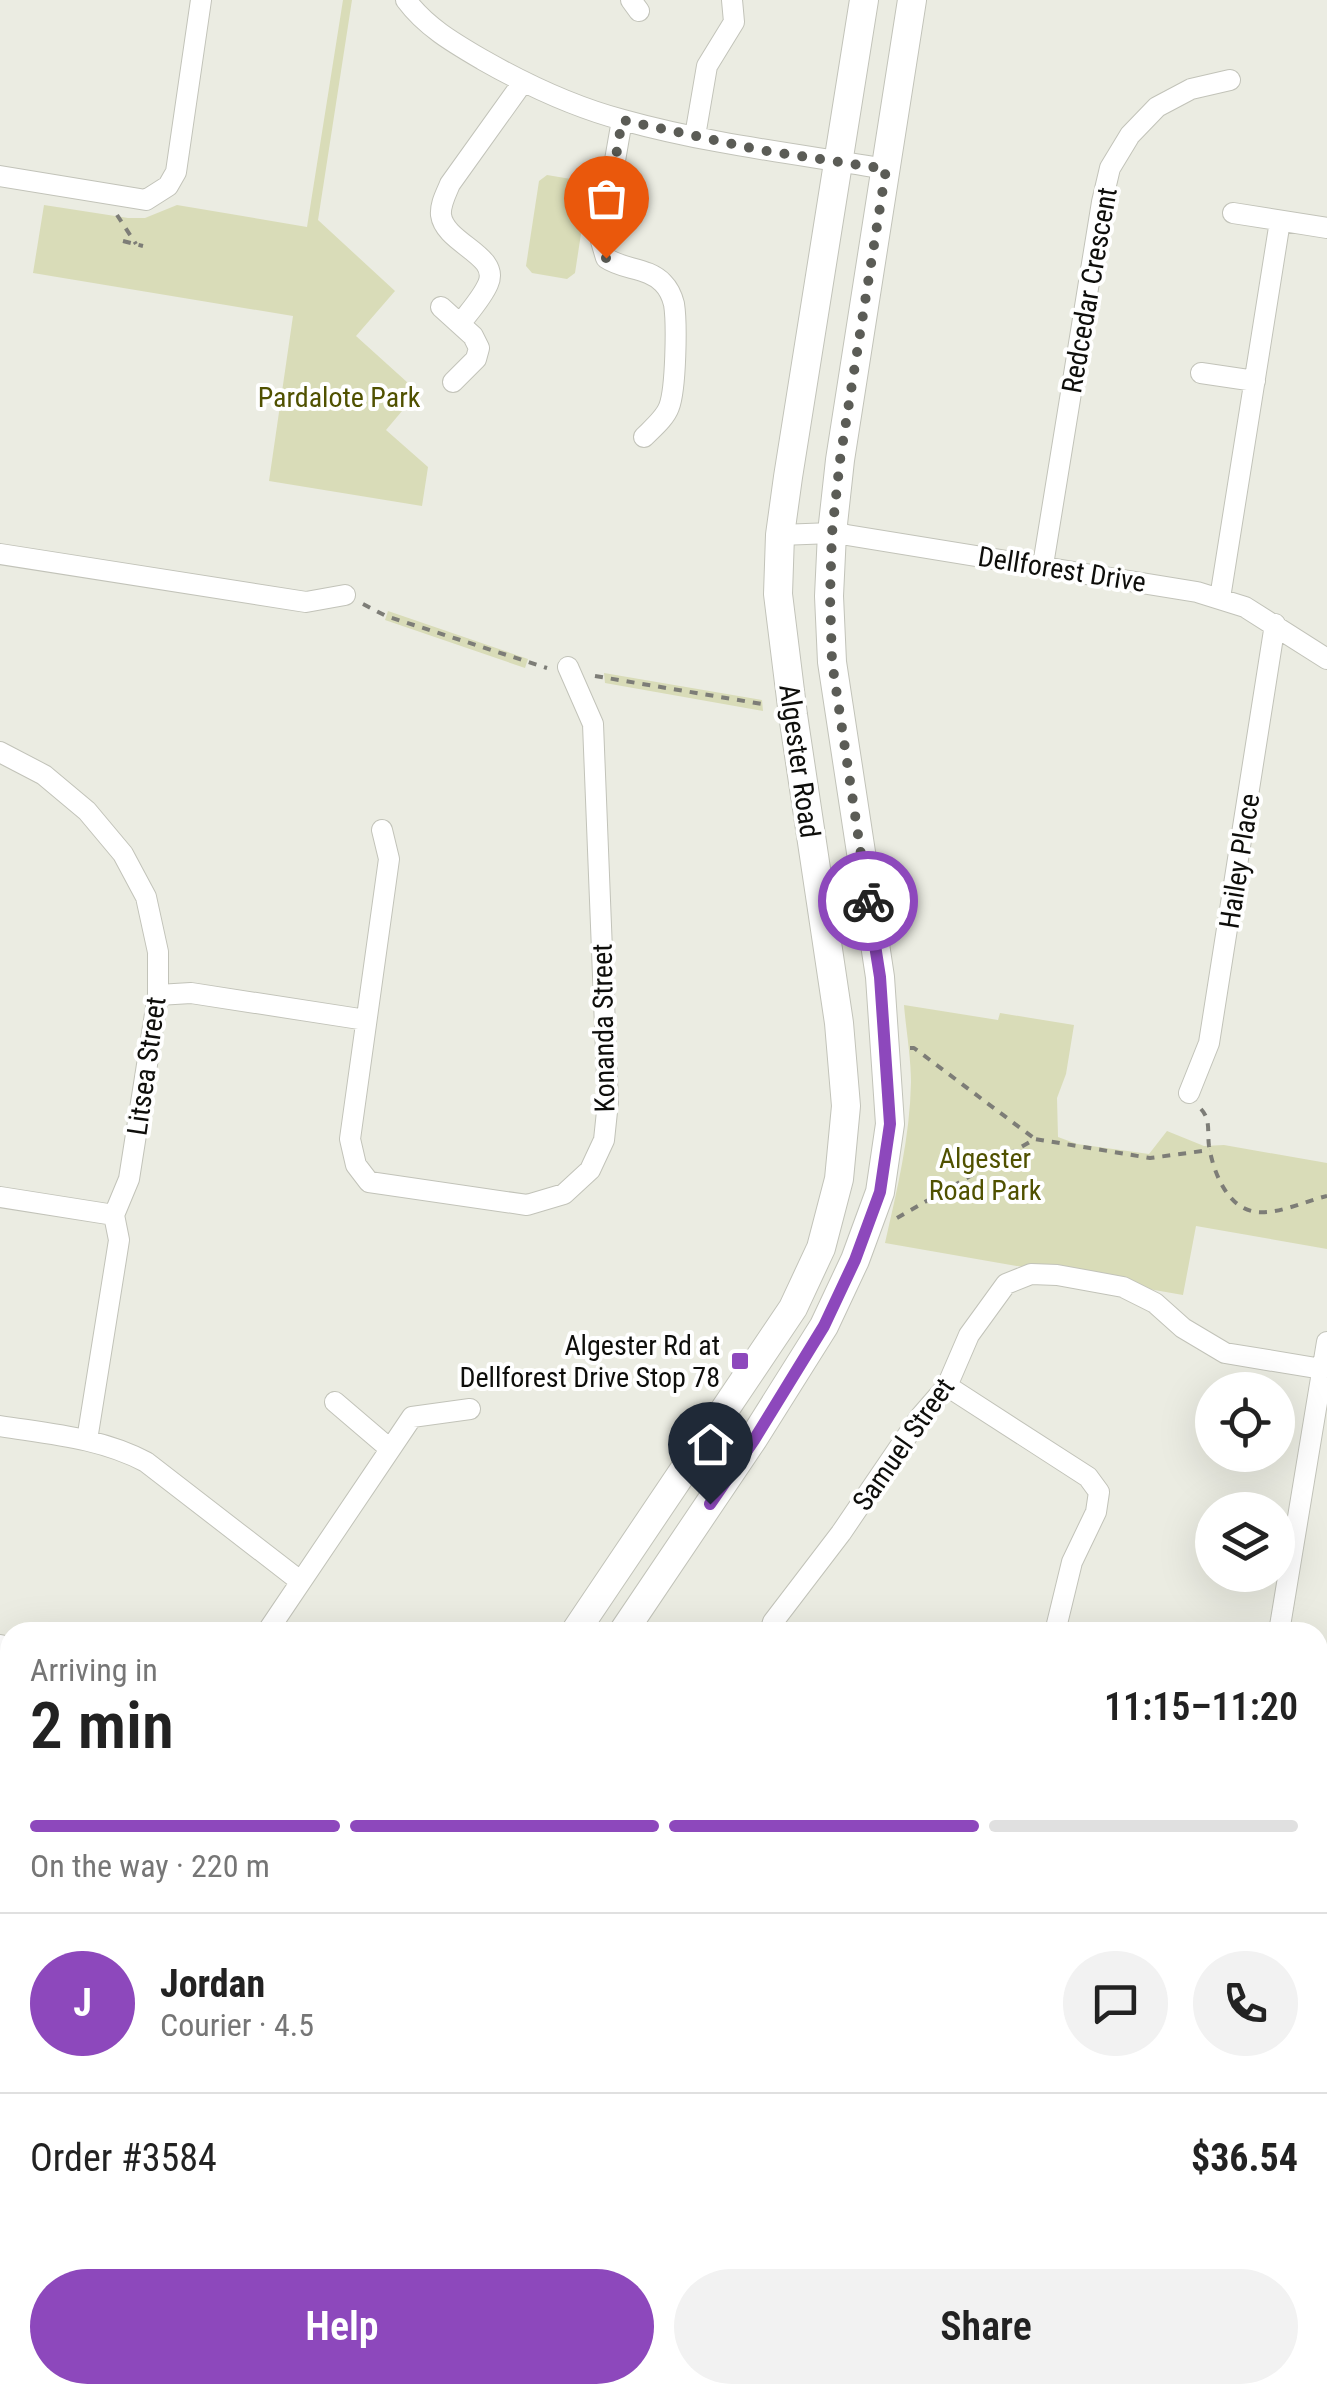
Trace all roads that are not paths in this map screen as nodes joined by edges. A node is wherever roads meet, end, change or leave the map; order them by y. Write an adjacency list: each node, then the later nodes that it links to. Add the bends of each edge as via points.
1 (201, 0): 12 (street, via 176,172 168,186 146,200)
2 (406, 0): 7 (street, via 438,33)
3 (732, 0): 9 (street, via 734,22 707,66)
4 (864, 0): 10 (main road, Algester Road)
5 (912, 0): 11 (main road, Algester Road)
6 (1230, 80): 25 (street, Redcedar Crescent, via 1156,107 1110,168)
7 (523, 82): 8 (street); 17 (street, via 444,198 445,228 490,272)
8 (622, 120): 9 (street); 21 (street, via 602,241 606,258 660,280 674,308 674,394 668,412)
9 (695, 136): 10 (street)
10 (838, 161): 11 (street); 23 (main road, Algester Road)
11 (886, 169): 22 (main road, Algester Road)
12 (0, 176)
13 (1234, 214): 14 (street)
14 (1280, 221): 15 (street); 20 (street)
15 (1326, 228)
16 (442, 307): 17 (street)
17 (460, 324): 19 (street, via 479,348)
18 (1200, 373): 20 (street)
19 (453, 382)
20 (1255, 382): 27 (street)
21 (644, 437)
22 (832, 533): 23 (street, Dellforest Drive); 25 (street, Dellforest Drive); 49 (main road, Algester Road, via 832,662 882,994 890,1124 880,1192 824,1326)
23 (780, 536): 48 (main road, Algester Road, via 778,594 839,1023 846,1106 839,1180 821,1248 793,1308)
24 (0, 554): 26 (street, via 306,602)
25 (1043, 565): 27 (street, Dellforest Drive)
26 (345, 594)
27 (1220, 598): 28 (street, Dellforest Drive)
28 (1275, 624): 29 (street, Dellforest Drive); 35 (street, Hailey Place, via 1209,1043)
29 (1327, 658)
30 (568, 667): 34 (street, Konanda Street, via 593,724 608,1102 604,1140 590,1170 564,1194 527,1205 369,1182 356,1165 350,1139)
31 (0, 752): 33 (street, Litsea Street, via 73,799 123,854 146,897 158,952)
32 (382, 830): 34 (street, via 389,859)
33 (158, 995): 34 (street, via 191,992); 37 (street, Litsea Street, via 130,1179)
34 (366, 1020)
35 (1189, 1094)
36 (0, 1197): 37 (street)
37 (114, 1215): 44 (street, Litsea Street, via 116,1259)
38 (1327, 1342): 39 (street)
39 (1322, 1369): 40 (street, Samuel Street, via 1225,1353 1124,1287 1030,1274 1006,1284 969,1335); 52 (street)
40 (948, 1386): 50 (street, Samuel Street); 51 (street, via 1088,1477 1099,1492)
41 (335, 1402): 45 (street)
42 (470, 1409): 45 (street, via 412,1417)
43 (0, 1426): 44 (street)
44 (87, 1440): 46 (street, via 146,1462)
45 (390, 1449): 46 (street)
46 (300, 1581): 47 (street)
47 (273, 1622)
48 (582, 1622)
49 (630, 1622)
50 (773, 1622)
51 (1057, 1622)
52 (1282, 1622)

